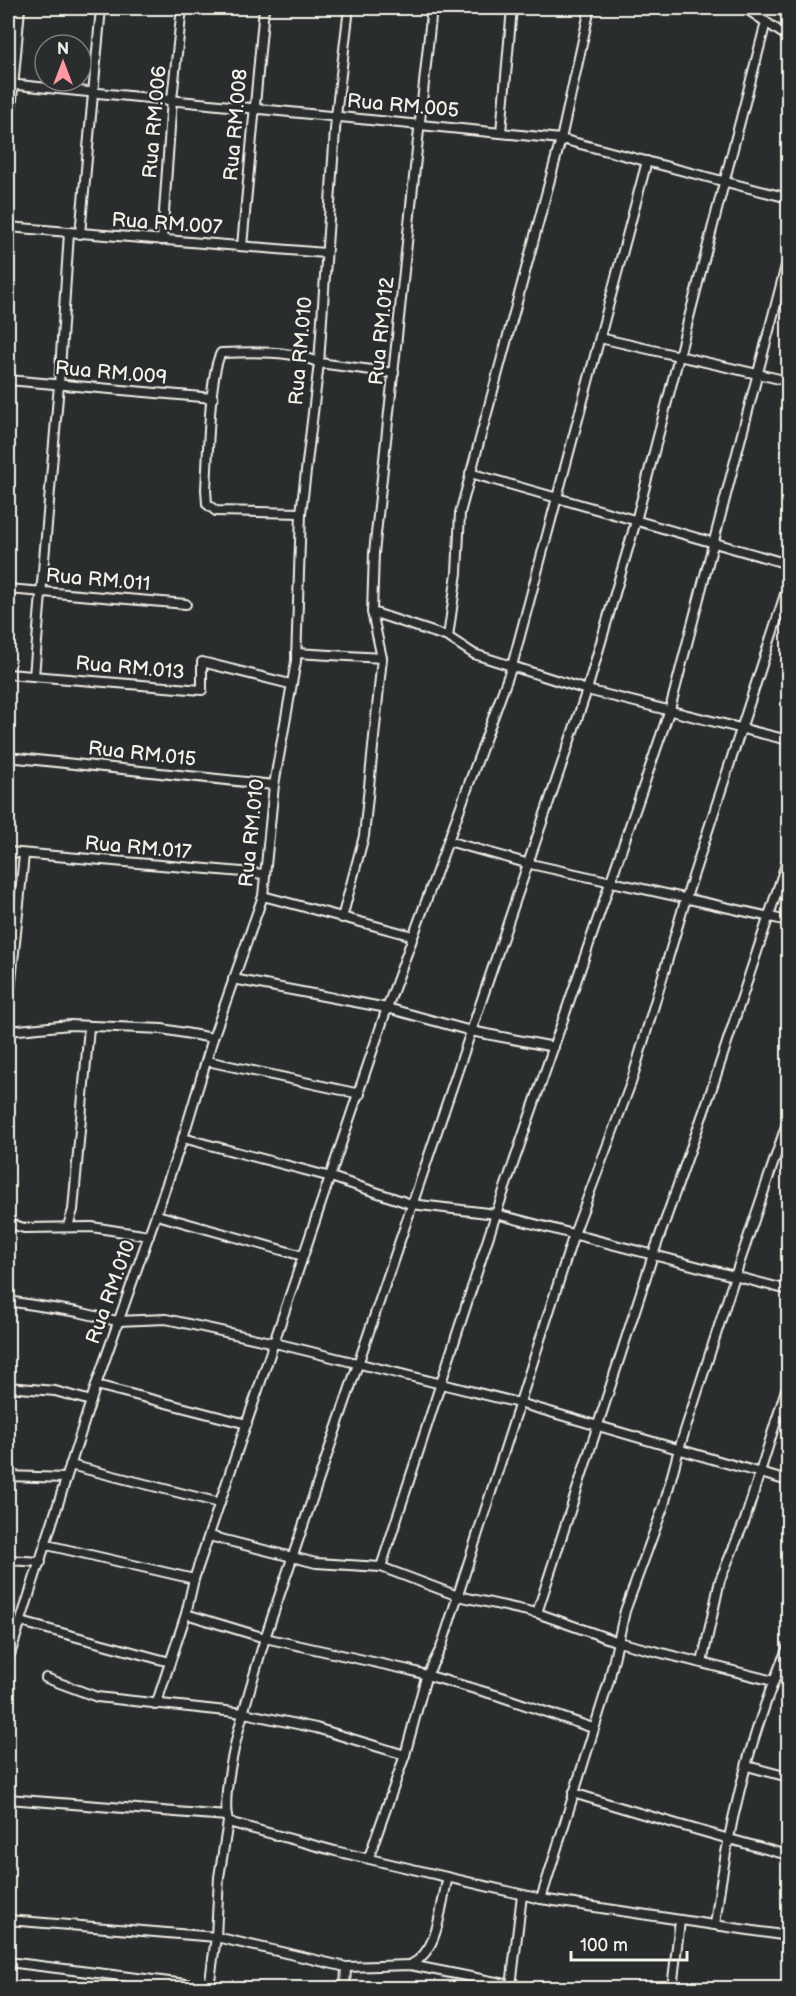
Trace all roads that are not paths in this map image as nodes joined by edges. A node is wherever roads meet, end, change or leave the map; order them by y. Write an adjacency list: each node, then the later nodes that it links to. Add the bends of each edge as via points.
1 (20, 8): 15 (street)
2 (101, 8): 14 (street)
3 (182, 8): 19 (street, Rua RM.006)
4 (264, 8): 20 (street, Rua RM.008)
5 (349, 8): 21 (street, Rua RM.010)
6 (432, 8): 22 (street, Rua RM.012)
7 (512, 8): 23 (street)
8 (590, 8): 24 (street)
9 (745, 8): 12 (street)
10 (777, 8): 11 (street)
11 (789, 15)
12 (766, 22): 13 (street); 27 (street)
13 (789, 37)
14 (93, 82)
15 (10, 84): 16 (street, Rua RM.005); 25 (street)
16 (33, 86)
17 (93, 91): 19 (street, Rua RM.005)
18 (92, 93): 31 (street)
19 (172, 99): 20 (street, Rua RM.005); 32 (street, Rua RM.006)
20 (254, 108): 21 (street, Rua RM.005); 33 (street, Rua RM.008)
21 (336, 116): 22 (street, Rua RM.005); 34 (street, Rua RM.010)
22 (420, 124): 23 (street, Rua RM.005); 39 (street, Rua RM.012)
23 (501, 132): 24 (street, Rua RM.005)
24 (561, 139): 26 (street, Rua RM.005); 45 (street)
25 (8, 145)
26 (647, 161): 27 (street, Rua RM.005); 36 (street)
27 (724, 181): 28 (street, Rua RM.005); 37 (street)
28 (789, 198)
29 (8, 227): 30 (street, Rua RM.007)
30 (69, 233): 31 (street, Rua RM.007); 43 (street)
31 (80, 234): 32 (street, Rua RM.007)
32 (162, 240): 33 (street, Rua RM.007)
33 (242, 246): 34 (street, Rua RM.007)
34 (325, 253): 38 (street, Rua RM.010)
35 (789, 258): 40 (street)
36 (600, 338): 37 (street); 46 (street)
37 (679, 354): 40 (street); 48 (street)
38 (319, 363): 39 (street); 44 (street, via 309,358 221,353); 47 (street, Rua RM.010)
39 (394, 373): 55 (street, Rua RM.012, via 374,553)
40 (758, 373): 42 (street); 49 (street)
41 (8, 380): 43 (street, Rua RM.009)
42 (789, 381)
43 (59, 385): 44 (street, Rua RM.009); 53 (street)
44 (213, 398): 47 (street, via 207,504 216,511)
45 (470, 473): 46 (street); 56 (street, via 459,513 457,573)
46 (558, 498): 48 (street); 59 (street)
47 (301, 513): 57 (street, Rua RM.010)
48 (636, 520): 49 (street); 63 (street)
49 (716, 542): 50 (street); 64 (street)
50 (789, 564)
51 (789, 585): 65 (street)
52 (8, 589): 53 (street, Rua RM.011)
53 (40, 592): 54 (street, Rua RM.011); 61 (street)
54 (186, 604)
55 (372, 612): 56 (street); 58 (street, Rua RM.012)
56 (448, 638): 59 (street, via 474,654)
57 (296, 653): 58 (street); 62 (street, Rua RM.010)
58 (382, 658): 79 (street, Rua RM.012, via 364,836)
59 (512, 666): 63 (street); 69 (street)
60 (8, 674): 61 (street, Rua RM.013)
61 (34, 676): 62 (street, Rua RM.013, via 202,690 202,662)
62 (290, 684): 68 (street, Rua RM.010)
63 (587, 690): 64 (street); 73 (street)
64 (670, 709): 65 (street); 75 (street)
65 (743, 730): 66 (street); 77 (street)
66 (789, 740)
67 (8, 757): 68 (street, Rua RM.015)
68 (274, 785): 74 (street, Rua RM.010)
69 (448, 842): 73 (street); 81 (street)
70 (8, 852): 71 (street, Rua RM.017)
71 (24, 855): 74 (street, Rua RM.017); 84 (street)
72 (789, 858): 78 (street)
73 (526, 863): 75 (street); 87 (street)
74 (265, 874): 76 (street, Rua RM.010)
75 (612, 883): 77 (street); 89 (street)
76 (263, 896): 79 (street); 82 (street, Rua RM.010)
77 (686, 898): 78 (street); 100 (street, via 631,1083)
78 (768, 915): 80 (street); 102 (street)
79 (342, 918): 81 (street)
80 (789, 921)
81 (413, 936): 83 (street)
82 (233, 979): 83 (street); 88 (street, Rua RM.010)
83 (387, 1008): 87 (street); 91 (street)
84 (8, 1010)
85 (89, 1027): 86 (street); 88 (street, via 162,1029); 99 (street, via 73,1210)
86 (8, 1031)
87 (471, 1032): 89 (street); 95 (street)
88 (213, 1038): 90 (street, Rua RM.010)
89 (554, 1047): 96 (street)
90 (207, 1061): 91 (street); 93 (street, Rua RM.010)
91 (360, 1094): 94 (street)
92 (789, 1120): 104 (street)
93 (183, 1138): 94 (street); 97 (street, Rua RM.010)
94 (331, 1177): 95 (street); 103 (street)
95 (411, 1204): 96 (street); 109 (street)
96 (496, 1214): 100 (street); 111 (street)
97 (157, 1215): 101 (street, Rua RM.010); 103 (street)
98 (8, 1223): 99 (street, via 24,1228)
99 (68, 1226): 101 (street)
100 (574, 1234): 102 (street); 115 (street)
101 (149, 1236): 107 (street, Rua RM.010)
102 (653, 1255): 104 (street); 117 (street)
103 (303, 1256): 108 (street)
104 (735, 1276): 105 (street); 118 (street)
105 (789, 1290)
106 (8, 1302): 107 (street)
107 (117, 1321): 108 (street, via 166,1319); 112 (street, Rua RM.010)
108 (275, 1343): 109 (street); 116 (street)
109 (356, 1365): 111 (street); 127 (street)
110 (789, 1383): 120 (street)
111 (441, 1384): 115 (street); 130 (street)
112 (96, 1385): 114 (street, Rua RM.010); 116 (street)
113 (8, 1387): 114 (street, via 55,1391)
114 (91, 1401): 119 (street, Rua RM.010)
115 (519, 1403): 117 (street); 132 (street)
116 (247, 1424): 124 (street)
117 (599, 1425): 118 (street); 133 (street)
118 (679, 1449): 120 (street); 138 (street)
119 (70, 1465): 122 (street, Rua RM.010); 124 (street)
120 (761, 1473): 123 (street); 142 (street, via 720,1580)
121 (8, 1476): 122 (street)
122 (65, 1478): 126 (street, Rua RM.010)
123 (789, 1480)
124 (220, 1503): 125 (street)
125 (209, 1536): 127 (street); 131 (street)
126 (47, 1545): 129 (street, Rua RM.010); 131 (street)
127 (293, 1557): 130 (street, via 328,1565); 136 (street)
128 (8, 1560): 129 (street)
129 (41, 1562): 135 (street, Rua RM.010)
130 (381, 1567): 132 (street)
131 (194, 1579): 134 (street)
132 (458, 1596): 133 (street); 143 (street, via 441,1648)
133 (537, 1613): 138 (street)
134 (186, 1614): 136 (street); 141 (street)
135 (21, 1622): 137 (street, Rua RM.010); 141 (street)
136 (265, 1638): 143 (street, via 370,1660); 147 (street)
137 (11, 1642): 140 (street, Rua RM.010)
138 (618, 1642): 142 (street); 148 (street)
139 (789, 1647): 145 (street)
140 (8, 1661)
141 (170, 1662): 146 (street)
142 (702, 1663): 145 (street)
143 (426, 1677): 148 (street, via 499,1696); 149 (street)
144 (46, 1678): 146 (street, via 97,1697)
145 (773, 1681): 150 (street)
146 (156, 1705): 147 (street)
147 (244, 1713): 149 (street, via 316,1728); 154 (street, via 229,1776)
148 (593, 1728): 152 (street)
149 (405, 1755): 157 (street)
150 (747, 1766): 151 (street); 155 (street)
151 (789, 1777)
152 (573, 1793): 155 (street); 160 (street)
153 (8, 1799): 154 (street)
154 (228, 1819): 157 (street, via 335,1851); 165 (street, via 219,1876)
155 (730, 1839): 156 (street); 163 (street)
156 (789, 1856)
157 (369, 1857): 158 (street)
158 (448, 1877): 159 (street); 167 (street, via 435,1933 426,1953)
159 (522, 1895): 160 (street); 169 (street)
160 (541, 1899): 162 (street)
161 (8, 1920): 165 (street)
162 (680, 1921): 163 (street); 173 (street)
163 (715, 1925): 164 (street)
164 (789, 1935)
165 (216, 1937): 168 (street); 170 (street)
166 (8, 1962): 170 (street)
167 (410, 1965): 168 (street); 169 (street)
168 (346, 1967): 171 (street)
169 (511, 1986): 172 (street)
170 (210, 1988)
171 (345, 1989)
172 (527, 1989)
173 (672, 1989)

